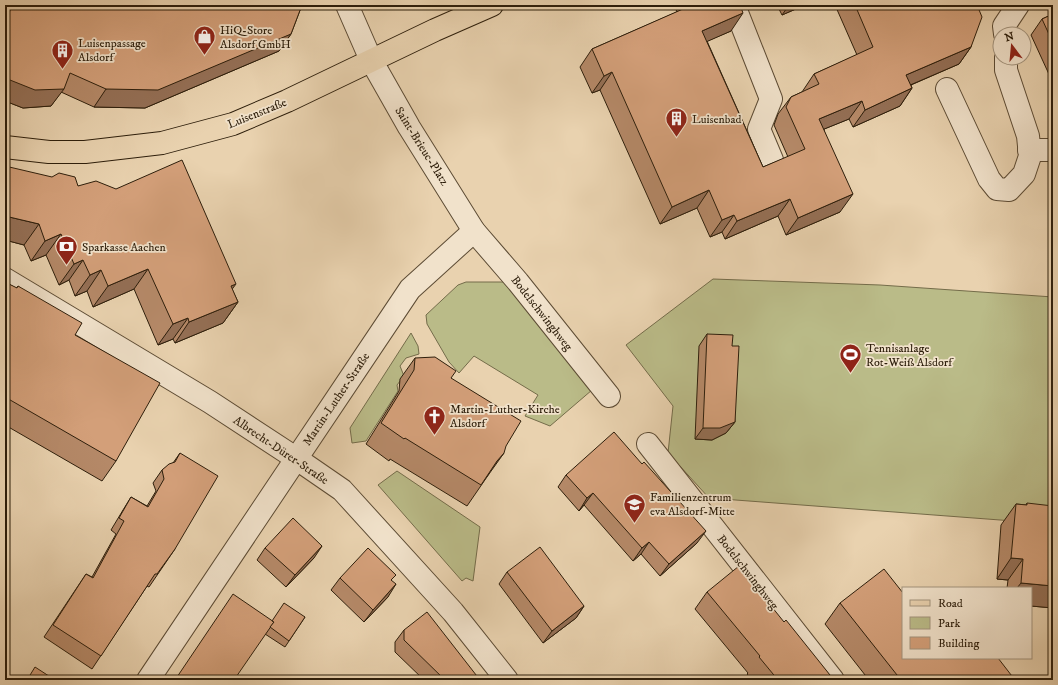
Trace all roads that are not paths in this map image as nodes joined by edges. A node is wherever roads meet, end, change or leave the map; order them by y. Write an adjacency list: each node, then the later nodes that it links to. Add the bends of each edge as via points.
1 (346, 5): 6 (street, Saint-Brieuc-Platz)
2 (492, 5): 6 (main road, Luisenstraße)
3 (734, 5): 12 (street, via 770,99 760,129)
4 (1018, 5): 5 (street)
5 (1004, 26)
6 (371, 60): 9 (main road, Luisenstraße, via 233,124 162,143 85,152 49,152); 13 (street, Saint-Brieuc-Platz, via 409,128)
7 (1006, 66): 10 (street)
8 (947, 90): 10 (street, via 989,179 997,189 1009,190 1024,174)
9 (5, 147)
10 (1030, 150): 11 (street)
11 (1053, 150)
12 (772, 160)
13 (474, 231): 15 (street, Bodelschwinghweg); 17 (street, Martin-Luther-Straße, via 410,289)
14 (5, 279): 17 (street, Albrecht-Dürer-Straße, via 203,398)
15 (609, 396)
16 (648, 444): 20 (street, Bodelschwinghweg)
17 (297, 459): 18 (street, Martin-Luther-Straße); 19 (street, Albrecht-Dürer-Straße, via 342,490 453,612)
18 (148, 680)
19 (507, 680)
20 (833, 680)

